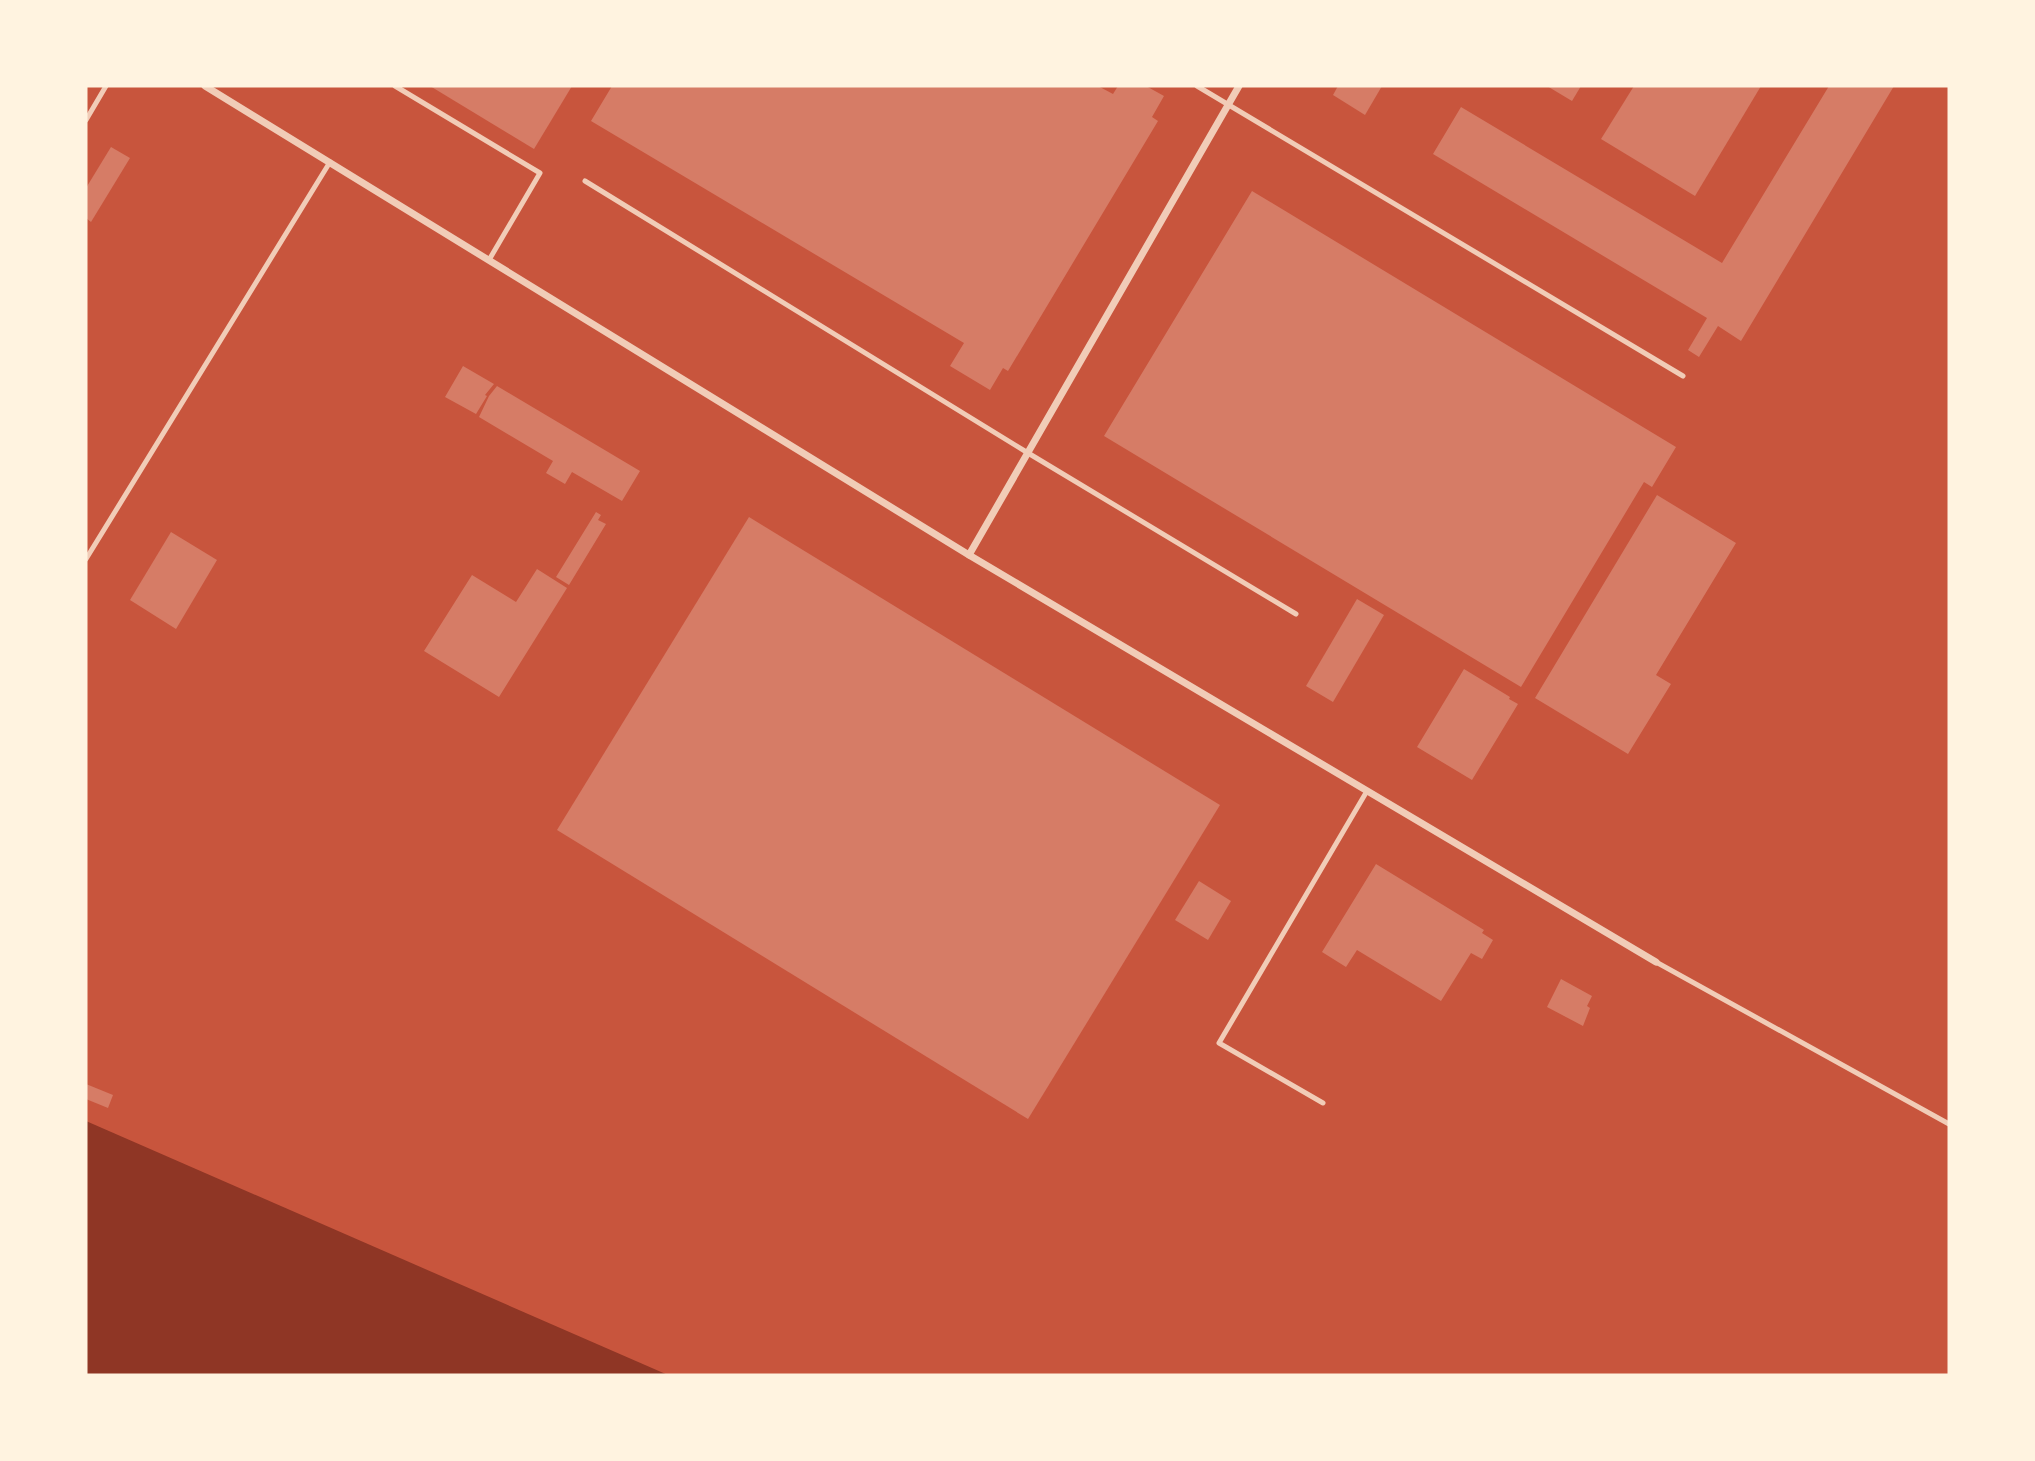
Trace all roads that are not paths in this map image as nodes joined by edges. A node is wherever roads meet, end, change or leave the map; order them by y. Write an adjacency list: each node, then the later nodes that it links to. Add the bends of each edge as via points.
1 (106, 86): 7 (lane)
2 (205, 86): 8 (street)
3 (395, 86): 10 (lane, via 540,173)
4 (1196, 86): 6 (lane)
5 (1239, 86): 6 (street)
6 (1227, 105): 11 (lane); 12 (street)
7 (86, 120)
8 (330, 163): 10 (street); 14 (lane)
9 (585, 181): 12 (lane)
10 (489, 260): 13 (street)
11 (1683, 376)
12 (1028, 453): 13 (street); 15 (lane)
13 (969, 555): 16 (street)
14 (86, 559)
15 (1296, 614)
16 (1367, 791): 17 (street); 18 (lane, via 1219,1043)
17 (1656, 962): 19 (lane)
18 (1323, 1103)
19 (1949, 1124)

